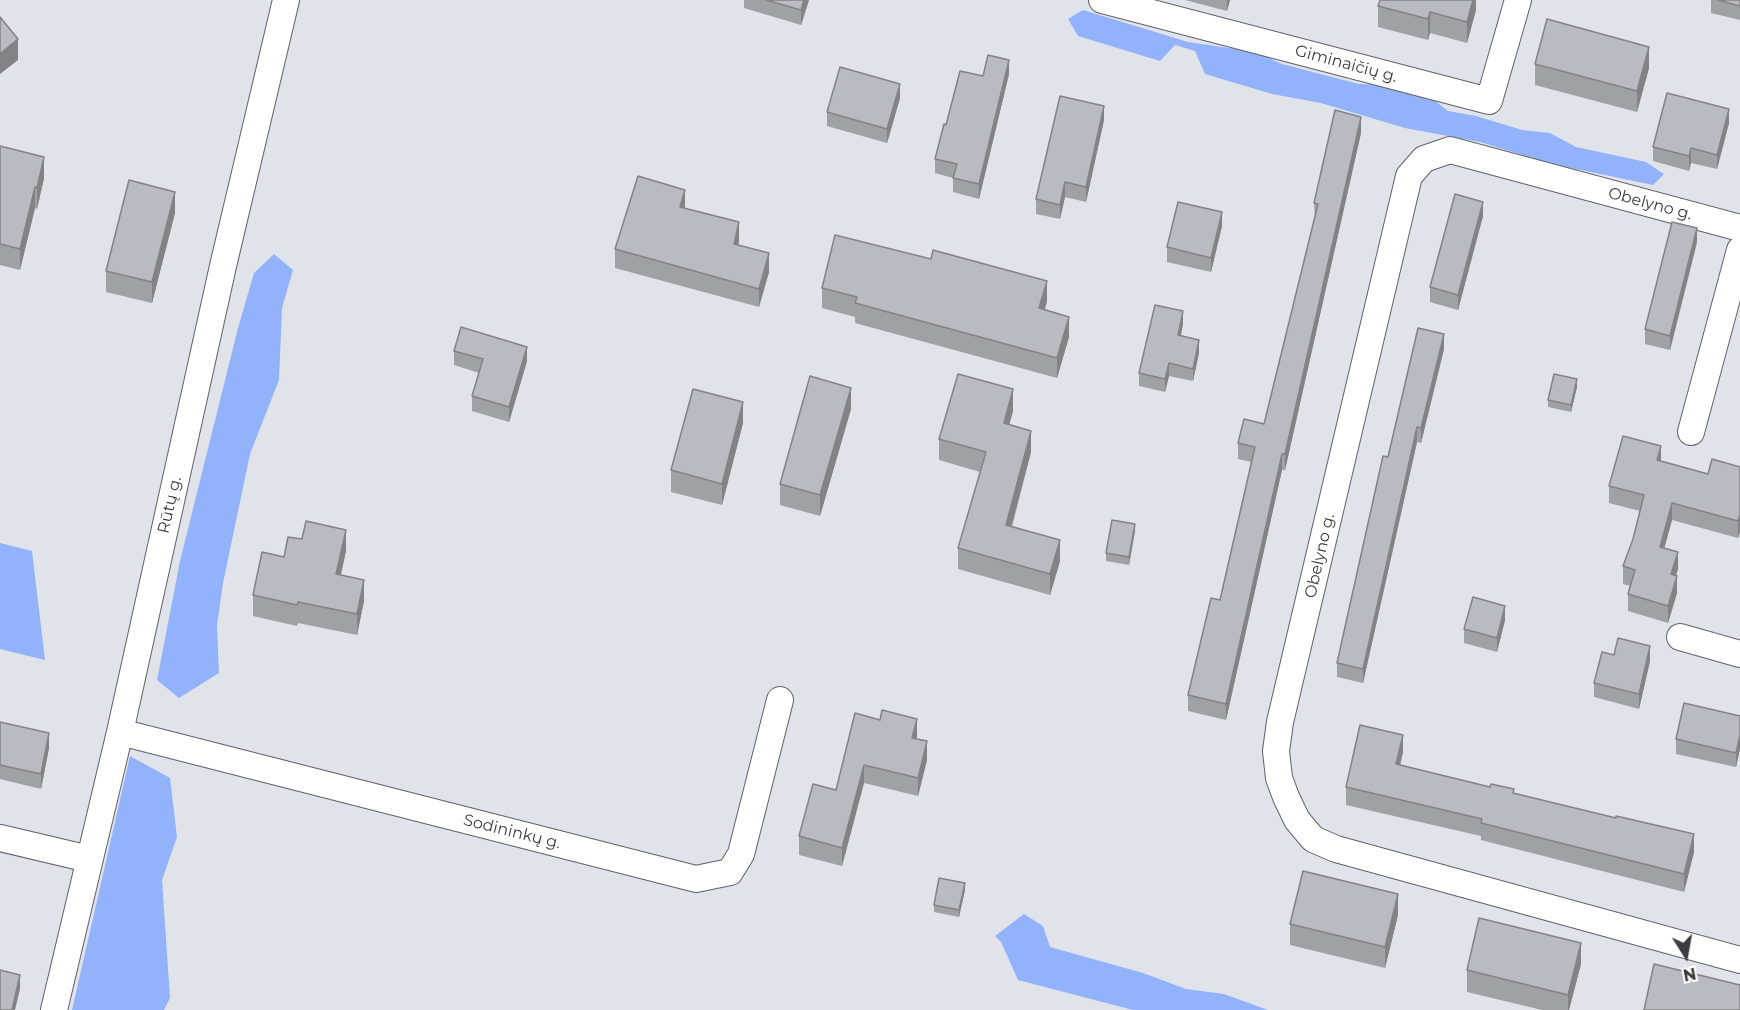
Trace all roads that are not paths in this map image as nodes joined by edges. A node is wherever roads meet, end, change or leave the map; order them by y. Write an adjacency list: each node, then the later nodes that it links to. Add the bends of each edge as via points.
1 (286, 0): 10 (street, Rūtų g.)
2 (1102, 0): 3 (street, Giminaičių g., via 1489,101)
3 (1518, 0)
4 (1740, 228): 13 (street, Obelyno g., via 1450,150 1424,159 1409,176 1276,751 1286,797 1297,820 1313,839 1336,849)
5 (1740, 250): 6 (street)
6 (1691, 432)
7 (1680, 638): 8 (street)
8 (1740, 654)
9 (780, 700): 10 (street, Sodininkų g., via 741,854 730,872 696,879)
10 (120, 732): 12 (street, Rūtų g.)
11 (0, 838): 12 (street)
12 (89, 860): 14 (street, Rūtų g.)
13 (1740, 960)
14 (54, 1010)

